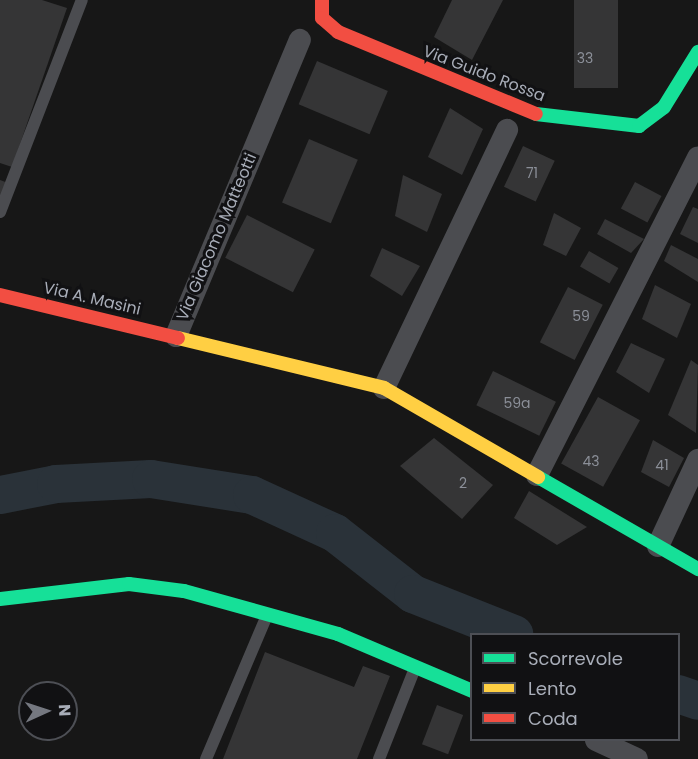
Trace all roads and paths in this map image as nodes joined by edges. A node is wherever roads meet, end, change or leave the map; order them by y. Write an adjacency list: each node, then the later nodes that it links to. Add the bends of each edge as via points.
1 (82, 0): 7 (lane)
2 (322, 0): 4 (street, Via Guido Rossa, via 322,18 338,32 528,111 594,123 639,126 664,107)
3 (300, 40): 9 (street, Via Giacomo Matteotti)
4 (698, 52)
5 (507, 130): 10 (street)
6 (698, 158): 12 (street)
7 (0, 212)
8 (0, 295): 9 (street, Via A. Masini)
9 (176, 336): 10 (street, Via Giacomo Matteotti)
10 (384, 388): 12 (street, Via Giacomo Matteotti)
11 (698, 460): 13 (street)
12 (537, 475): 13 (street, Via Giacomo Matteotti)
13 (658, 546): 14 (street, Via Giacomo Matteotti)
14 (698, 569)
15 (0, 599): 16 (street, via 129,584)
16 (269, 611): 17 (street); 20 (lane)
17 (416, 667): 18 (street); 21 (lane)
18 (470, 691)
19 (598, 741): 22 (street)
20 (206, 759)
21 (379, 759)
22 (637, 759)

